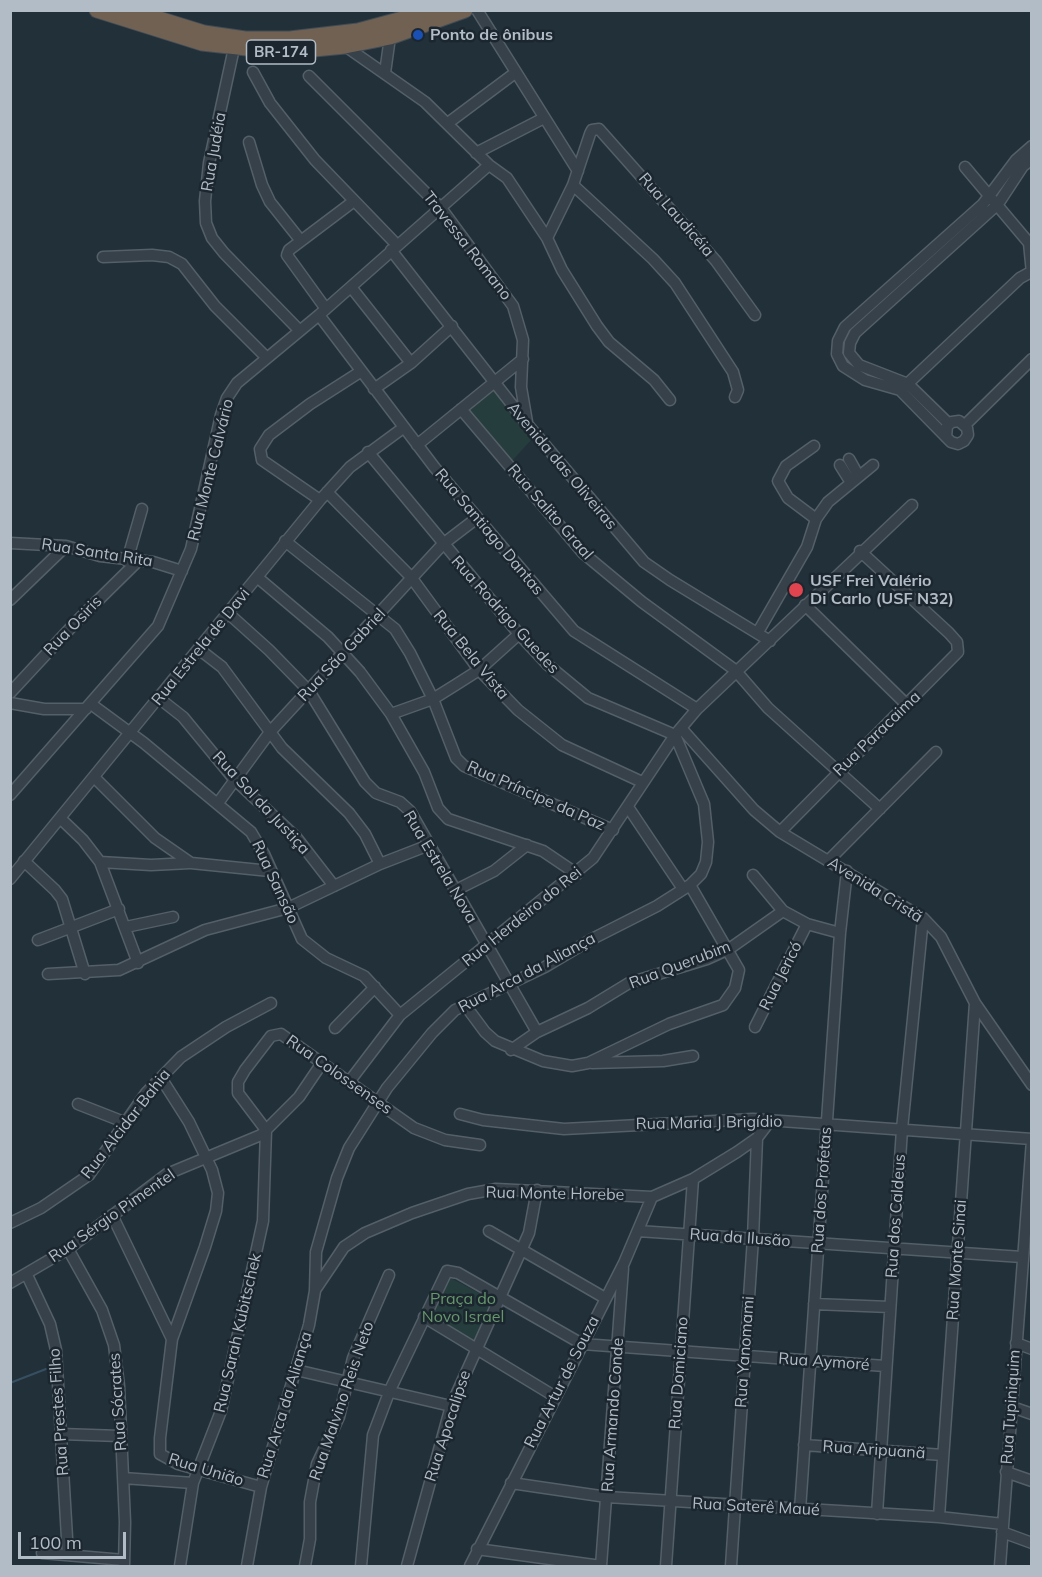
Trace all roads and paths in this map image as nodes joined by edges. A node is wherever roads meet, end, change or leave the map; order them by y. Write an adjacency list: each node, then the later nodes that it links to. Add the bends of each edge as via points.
1 (97, 10): 8 (highway, BR-174, via 159,32)
2 (130, 10): 3 (highway, BR-174, via 204,33 246,39 290,39 358,31)
3 (436, 10)
4 (465, 10): 6 (highway, BR-174)
5 (477, 10): 11 (street)
6 (390, 37): 7 (highway, BR-174); 10 (street)
7 (345, 46): 8 (highway, BR-174, via 283,52); 10 (street)
8 (234, 48): 36 (street, Rua Judéia, via 209,163 206,223 224,253)
9 (253, 72): 24 (street, Avenida das Oliveiras, via 270,103)
10 (385, 73): 14 (street)
11 (515, 73): 13 (street); 14 (street)
12 (309, 76): 26 (street, Travessa Romano)
13 (544, 118): 17 (street); 21 (street)
14 (448, 123): 17 (street)
15 (249, 142): 28 (street, via 266,194)
16 (1032, 146): 23 (street, via 1016,160)
17 (476, 153): 19 (street)
18 (1032, 159): 25 (street)
19 (489, 165): 26 (street, Rua Monte Calvário); 27 (street, via 514,186)
20 (965, 167): 23 (street)
21 (579, 171): 22 (street); 34 (street, Rua Laudicéia, via 590,134 595,129 603,131 716,261)
22 (573, 185): 27 (street); 45 (street, via 675,283 733,372 738,390)
23 (990, 195): 25 (street); 43 (street, via 845,327 838,341 837,354 852,374)
24 (354, 201): 28 (street); 29 (street, Avenida das Oliveiras)
25 (998, 204): 31 (street, via 1029,243); 43 (street, via 855,333 849,353 859,365)
26 (441, 208): 29 (street, Rua Monte Calvário); 39 (street, Travessa Romano, via 513,306 523,340)
27 (547, 238): 46 (street, via 562,270 609,342 654,380)
28 (301, 241): 33 (street, Rua Santiago Dantas, via 288,255)
29 (394, 248): 32 (street, Rua Monte Calvário); 35 (street, Avenida das Oliveiras)
30 (103, 257): 37 (street, via 152,255 182,264 215,306)
31 (1031, 273): 43 (street, via 1020,278)
32 (351, 287): 33 (street, Rua Monte Calvário); 40 (street)
33 (322, 312): 36 (street, Rua Monte Calvário); 41 (street, Rua Santiago Dantas)
34 (755, 315)
35 (452, 326): 40 (street); 42 (street, Avenida das Oliveiras)
36 (299, 330): 37 (street, Rua Monte Calvário)
37 (267, 357): 70 (street, Rua Monte Calvário, via 237,383 227,398 203,504)
38 (1032, 359): 50 (street)
39 (523, 360): 42 (street); 49 (street, Travessa Romano, via 521,387)
40 (411, 363): 44 (street)
41 (360, 372): 44 (street, Rua Santiago Dantas); 59 (street, Rua Bela Vista, via 269,435 260,449 262,460)
42 (493, 381): 47 (street); 49 (street, Avenida das Oliveiras)
43 (904, 387): 48 (street); 52 (street)
44 (374, 389): 51 (street, Rua Santiago Dantas)
45 (735, 397)
46 (670, 400)
47 (461, 409): 53 (street); 83 (street, Rua Salito Graal, via 583,553)
48 (949, 424): 50 (street, via 959,421); 52 (street)
49 (528, 425): 77 (street, Avenida das Oliveiras, via 644,562)
50 (965, 425): 52 (street, via 968,435 961,443)
51 (403, 428): 53 (street, Rua Santiago Dantas); 55 (street, Rua Estrela de Davi)
52 (946, 437)
53 (417, 445): 62 (street, Rua Santiago Dantas)
54 (814, 446): 63 (street, via 781,471 778,481 788,498)
55 (368, 452): 59 (street, Rua Estrela de Davi); 66 (street, Rua Rodrigo Guedes)
56 (844, 462): 58 (street)
57 (873, 465): 58 (street)
58 (854, 478): 63 (street)
59 (324, 496): 64 (street, Rua Estrela de Davi); 72 (street, Rua Bela Vista)
60 (912, 505): 68 (street, Rua Herdeiro do Rei)
61 (142, 509): 69 (street)
62 (477, 518): 66 (street, Rua São Gabriel); 91 (street, Rua Santiago Dantas, via 574,631)
63 (816, 519): 77 (street, via 807,547)
64 (285, 541): 71 (street, Rua Estrela de Davi); 76 (street, Rua Príncipe da Paz)
65 (10, 543): 67 (street, Rua Santa Rita)
66 (443, 544): 72 (street, Rua São Gabriel); 78 (street, Rua Rodrigo Guedes)
67 (66, 546): 69 (street, Rua Santa Rita); 73 (street)
68 (860, 551): 74 (street, Rua Herdeiro do Rei); 89 (street, Rua Paracaima, via 957,642 958,652)
69 (133, 561): 70 (street, Rua Santa Rita); 85 (street, Rua Osiris)
70 (182, 571): 90 (street, Rua Monte Calvário, via 158,626)
71 (257, 577): 75 (street, Rua Estrela de Davi); 81 (street)
72 (411, 577): 76 (street, Rua São Gabriel); 82 (street, Rua Bela Vista)
73 (10, 600)
74 (805, 605): 79 (street, Rua Herdeiro do Rei); 89 (street)
75 (229, 614): 80 (street, Rua Estrela de Davi); 84 (street, Rua Estrela Nova)
76 (380, 615): 81 (street, Rua São Gabriel); 87 (street, Rua Príncipe da Paz, via 395,629)
77 (758, 632): 79 (street, Avenida das Oliveiras)
78 (519, 634): 82 (street); 93 (street, Rua Rodrigo Guedes, via 554,671 588,698)
79 (770, 641): 83 (street, Rua Herdeiro do Rei)
80 (200, 650): 86 (street, Rua Estrela de Davi); 94 (street, via 222,667)
81 (343, 653): 84 (street, Rua São Gabriel); 92 (street)
82 (479, 670): 87 (street); 100 (street, Rua Bela Vista, via 518,710 553,738)
83 (735, 670): 91 (street, Rua Herdeiro do Rei); 97 (street, Rua Salito Graal, via 768,708)
84 (309, 691): 94 (street, Rua São Gabriel); 108 (street, Rua Estrela Nova, via 366,782 376,793 400,802 410,811)
85 (10, 693)
86 (160, 699): 95 (street, Rua Estrela de Davi); 99 (street, Rua Sol da Justiça, via 195,729)
87 (433, 699): 92 (street); 106 (street, Rua Príncipe da Paz, via 456,758 464,766)
88 (10, 703): 90 (street, via 44,710)
89 (906, 704): 97 (street, Rua Paracaima)
90 (89, 706): 95 (street, Rua Sansão); 101 (street, Rua Monte Calvário)
91 (697, 709): 93 (street, Rua Herdeiro do Rei)
92 (391, 714): 109 (street, via 424,772 438,808 448,819)
93 (678, 731): 100 (street, Rua Herdeiro do Rei); 107 (street, Avenida Cristã); 121 (street, Rua Arca da Aliança, via 708,826 706,862 701,874)
94 (270, 732): 99 (street, Rua São Gabriel); 114 (street, via 349,813)
95 (131, 734): 98 (street, Rua Estrela de Davi); 102 (street, Rua Sansão)
96 (936, 752): 104 (street)
97 (837, 772): 104 (street, Rua Salito Graal); 107 (street, Rua Paracaima)
98 (94, 777): 105 (street, Rua Estrela de Davi); 113 (street, via 155,838)
99 (234, 779): 102 (street, Rua São Gabriel); 120 (street, Rua Sol da Justiça, via 296,837)
100 (642, 782): 103 (street, Rua Herdeiro do Rei)
101 (10, 795)
102 (218, 803): 116 (street, Rua Sansão, via 250,832)
103 (628, 807): 106 (street, Rua Herdeiro do Rei); 121 (street)
104 (880, 809): 110 (street)
105 (60, 818): 111 (street, Rua Estrela de Davi); 112 (street)
106 (613, 830): 117 (street, Rua Herdeiro do Rei)
107 (780, 832): 110 (street, Avenida Cristã)
108 (429, 845): 114 (street); 122 (street, Rua Estrela Nova)
109 (527, 845): 117 (street, via 550,854); 122 (street, via 494,871)
110 (829, 860): 115 (street, Avenida Cristã)
111 (24, 861): 119 (street, Rua Estrela de Davi); 129 (street, via 56,890)
112 (100, 862): 113 (street); 124 (street)
113 (191, 863): 116 (street)
114 (380, 864): 120 (street)
115 (847, 871): 127 (street, Avenida Cristã); 131 (street, Rua dos Profetas)
116 (270, 872): 123 (street, Rua Sansão)
117 (577, 874): 133 (street, Rua Herdeiro do Rei)
118 (753, 875): 125 (street)
119 (10, 879)
120 (334, 886): 123 (street)
121 (686, 887): 134 (street); 138 (street, Rua Arca da Aliança, via 648,912)
122 (454, 891): 133 (street, Rua Estrela Nova)
123 (288, 908): 135 (street, via 205,930); 139 (street, Rua Sansão, via 310,947 364,976)
124 (119, 909): 129 (street); 130 (street)
125 (783, 911): 128 (street); 134 (street, Rua Querubim)
126 (174, 917): 130 (street)
127 (922, 918): 141 (street, Avenida Cristã, via 941,937); 160 (street, Rua dos Caldeus)
128 (807, 924): 131 (street); 144 (street, Rua Jericó)
129 (69, 926): 132 (street); 137 (street)
130 (126, 927): 135 (street)
131 (840, 933): 159 (street, Rua dos Profetas)
132 (38, 940)
133 (486, 944): 138 (street, Rua Estrela Nova); 143 (street, Rua Herdeiro do Rei)
134 (729, 949): 146 (street, Rua Querubim, via 629,983); 150 (street, via 740,975 723,1005 669,1024)
135 (138, 963): 137 (street)
136 (48, 974): 137 (street)
137 (85, 974)
138 (509, 984): 142 (street, Rua Arca da Aliança); 146 (street, Rua Estrela Nova)
139 (375, 987): 143 (street, Rua Sansão); 145 (street)
140 (271, 1002): 151 (street, Rua Alcidar Bahia, via 204,1041)
141 (975, 1003): 153 (street, Avenida Cristã); 162 (street, Rua Monte Sinai)
142 (465, 1005): 147 (street, via 484,1032); 154 (street, Rua Arca da Aliança, via 432,1033)
143 (400, 1015): 152 (street, Rua Herdeiro do Rei)
144 (755, 1027)
145 (335, 1028)
146 (537, 1032): 147 (street, Rua Querubim)
147 (511, 1050): 150 (street, via 555,1064)
148 (693, 1056): 150 (street, via 645,1063)
149 (322, 1063): 152 (street, Rua Colossenses); 161 (street, Rua Sérgio Pimentel, via 299,1097); 161 (street, Rua Colossenses, via 281,1034 267,1040 237,1087)
150 (588, 1063)
151 (160, 1078): 158 (street, Rua Alcidar Bahia); 166 (street)
152 (349, 1082): 154 (street, Rua Colossenses)
153 (1032, 1085)
154 (377, 1102): 165 (street, Rua Colossenses, via 427,1135); 188 (street, Rua Arca da Aliança, via 349,1148 337,1178 316,1252)
155 (78, 1104): 158 (street)
156 (460, 1114): 157 (street, Rua Maria J Brigídio, via 564,1130)
157 (770, 1121): 159 (street, Rua Maria J Brigídio); 163 (street, Rua Monte Horebe)
158 (124, 1122): 172 (street, Rua Alcidar Bahia, via 88,1176)
159 (827, 1123): 160 (street, Rua Maria J Brigídio); 177 (street, Rua dos Profetas)
160 (902, 1129): 162 (street, Rua Maria J Brigídio); 178 (street, Rua dos Caldeus)
161 (266, 1130): 166 (street, Rua Sérgio Pimentel, via 243,1145); 216 (street, Rua Sarah Kubitschek, via 260,1240 221,1411)
162 (966, 1135): 164 (street, Rua Maria J Brigídio); 181 (street, Rua Monte Sinai)
163 (757, 1138): 167 (street, Rua Monte Horebe); 176 (street, Rua Yanomami)
164 (1032, 1139): 171 (street, Rua Tupiniquim)
165 (480, 1145)
166 (206, 1157): 170 (street, Rua Sérgio Pimentel, via 167,1174); 194 (street, via 216,1183 216,1211)
167 (693, 1179): 169 (street, Rua Monte Horebe); 175 (street, Rua Domiciano)
168 (537, 1190): 169 (street, Rua Monte Horebe); 180 (street, Rua Apocalipse, via 533,1219); 188 (street, Rua Monte Horebe, via 496,1189 468,1194 375,1229 352,1240 339,1252)
169 (652, 1197): 173 (street, Rua Artur de Souza)
170 (112, 1215): 179 (street, Rua Sérgio Pimentel); 194 (street)
171 (1028, 1216): 182 (street, Rua Tupiniquim)
172 (10, 1223)
173 (638, 1231): 175 (street, Rua da Ilusão); 183 (street, Rua Artur de Souza)
174 (489, 1232): 180 (street)
175 (689, 1234): 176 (street, Rua da Ilusão); 200 (street, Rua Domiciano)
176 (753, 1238): 177 (street, Rua da Ilusão); 201 (street, Rua Yanomami)
177 (818, 1244): 178 (street, Rua da Ilusão); 191 (street, Rua dos Profetas)
178 (894, 1247): 181 (street, Rua da Ilusão); 192 (street, Rua dos Caldeus)
179 (68, 1249): 184 (street, Rua Sérgio Pimentel); 212 (street, Rua Sócrates, via 102,1310 112,1337 119,1386)
180 (521, 1250): 189 (street, Rua Apocalipse); 190 (street)
181 (958, 1252): 182 (street, Rua da Ilusão); 215 (street, Rua Monte Sinai)
182 (1022, 1257): 186 (street, Rua Tupiniquim)
183 (624, 1263): 190 (street, Rua Artur de Souza); 197 (street, Rua Armando Conde)
184 (27, 1275): 187 (street, Rua Sérgio Pimentel); 211 (street, Rua Prestes Filho, via 54,1337)
185 (389, 1275): 205 (street, Rua Malvino Reis Neto, via 357,1347)
186 (1027, 1282): 195 (street, Rua Tupiniquim)
187 (10, 1283)
188 (315, 1291): 204 (street, Rua Arca da Aliança)
189 (499, 1296): 193 (street, via 451,1271 444,1272); 196 (street); 198 (street, Rua Apocalipse)
190 (605, 1298): 196 (street, Rua Artur de Souza)
191 (814, 1304): 192 (street); 202 (street, Rua dos Profetas)
192 (890, 1307): 203 (street, Rua dos Caldeus)
193 (424, 1317): 198 (street); 206 (street)
194 (172, 1339): 216 (street, Rua União, via 160,1454)
195 (1016, 1343): 199 (street); 209 (street, Rua Tupiniquim)
196 (582, 1344): 197 (street, Rua Aymoré); 207 (street, Rua Artur de Souza)
197 (617, 1347): 200 (street, Rua Aymoré); 223 (street, Rua Armando Conde)
198 (474, 1349): 207 (street); 208 (street, Rua Apocalipse)
199 (1032, 1349)
200 (680, 1351): 201 (street, Rua Aymoré); 224 (street, Rua Domiciano)
201 (745, 1356): 202 (street, Rua Aymoré); 225 (street, Rua Yanomami)
202 (810, 1361): 203 (street, Rua Aymoré); 213 (street, Rua dos Profetas)
203 (885, 1366): 214 (street, Rua dos Caldeus)
204 (296, 1370): 205 (street); 222 (street, Rua Arca da Aliança)
205 (348, 1383): 206 (street); 237 (street, Rua Malvino Reis Neto, via 343,1406 314,1476)
206 (390, 1390): 208 (street); 238 (street, via 373,1435)
207 (554, 1396): 221 (street, Rua Artur de Souza)
208 (451, 1406): 239 (street, Rua Apocalipse)
209 (1012, 1407): 210 (street); 217 (street, Rua Tupiniquim)
210 (1032, 1414)
211 (61, 1434): 212 (street); 233 (street, Rua Prestes Filho)
212 (120, 1436): 218 (street, Rua Sócrates)
213 (804, 1445): 214 (street, Rua Aripuanã); 226 (street, Rua dos Profetas)
214 (879, 1450): 215 (street, Rua Aripuanã); 227 (street, Rua dos Caldeus)
215 (943, 1455): 228 (street, Rua Monte Sinai)
216 (198, 1469): 220 (street, Rua Sarah Kubitschek); 222 (street, Rua União)
217 (1006, 1472): 219 (street); 229 (street, Rua Tupiniquim)
218 (123, 1478): 220 (street); 234 (street, Rua Sócrates)
219 (1032, 1481)
220 (193, 1483): 235 (street, Rua Sarah Kubitschek)
221 (511, 1483): 223 (street, Rua Saterê Maué); 231 (street, Rua Artur de Souza)
222 (261, 1486): 236 (street, Rua Arca da Aliança)
223 (607, 1497): 224 (street, Rua Saterê Maué); 241 (street, Rua Armando Conde)
224 (672, 1502): 225 (street, Rua Saterê Maué); 242 (street, Rua Domiciano)
225 (735, 1506): 226 (street, Rua Saterê Maué); 243 (street, Rua Yanomami)
226 (800, 1510): 227 (street, Rua Saterê Maué)
227 (877, 1514): 228 (street, Rua Saterê Maué)
228 (939, 1517): 229 (street, Rua Saterê Maué)
229 (1003, 1528): 230 (street, Rua Saterê Maué); 244 (street, Rua Tupiniquim)
230 (1032, 1544)
231 (477, 1549): 240 (street, Rua Artur de Souza); 241 (street)
232 (42, 1553): 233 (street)
233 (68, 1555): 234 (street)
234 (124, 1563)
235 (180, 1566)
236 (247, 1566)
237 (305, 1566)
238 (361, 1566)
239 (407, 1566)
240 (470, 1566)
241 (601, 1566)
242 (666, 1566)
243 (731, 1566)
244 (1000, 1566)

